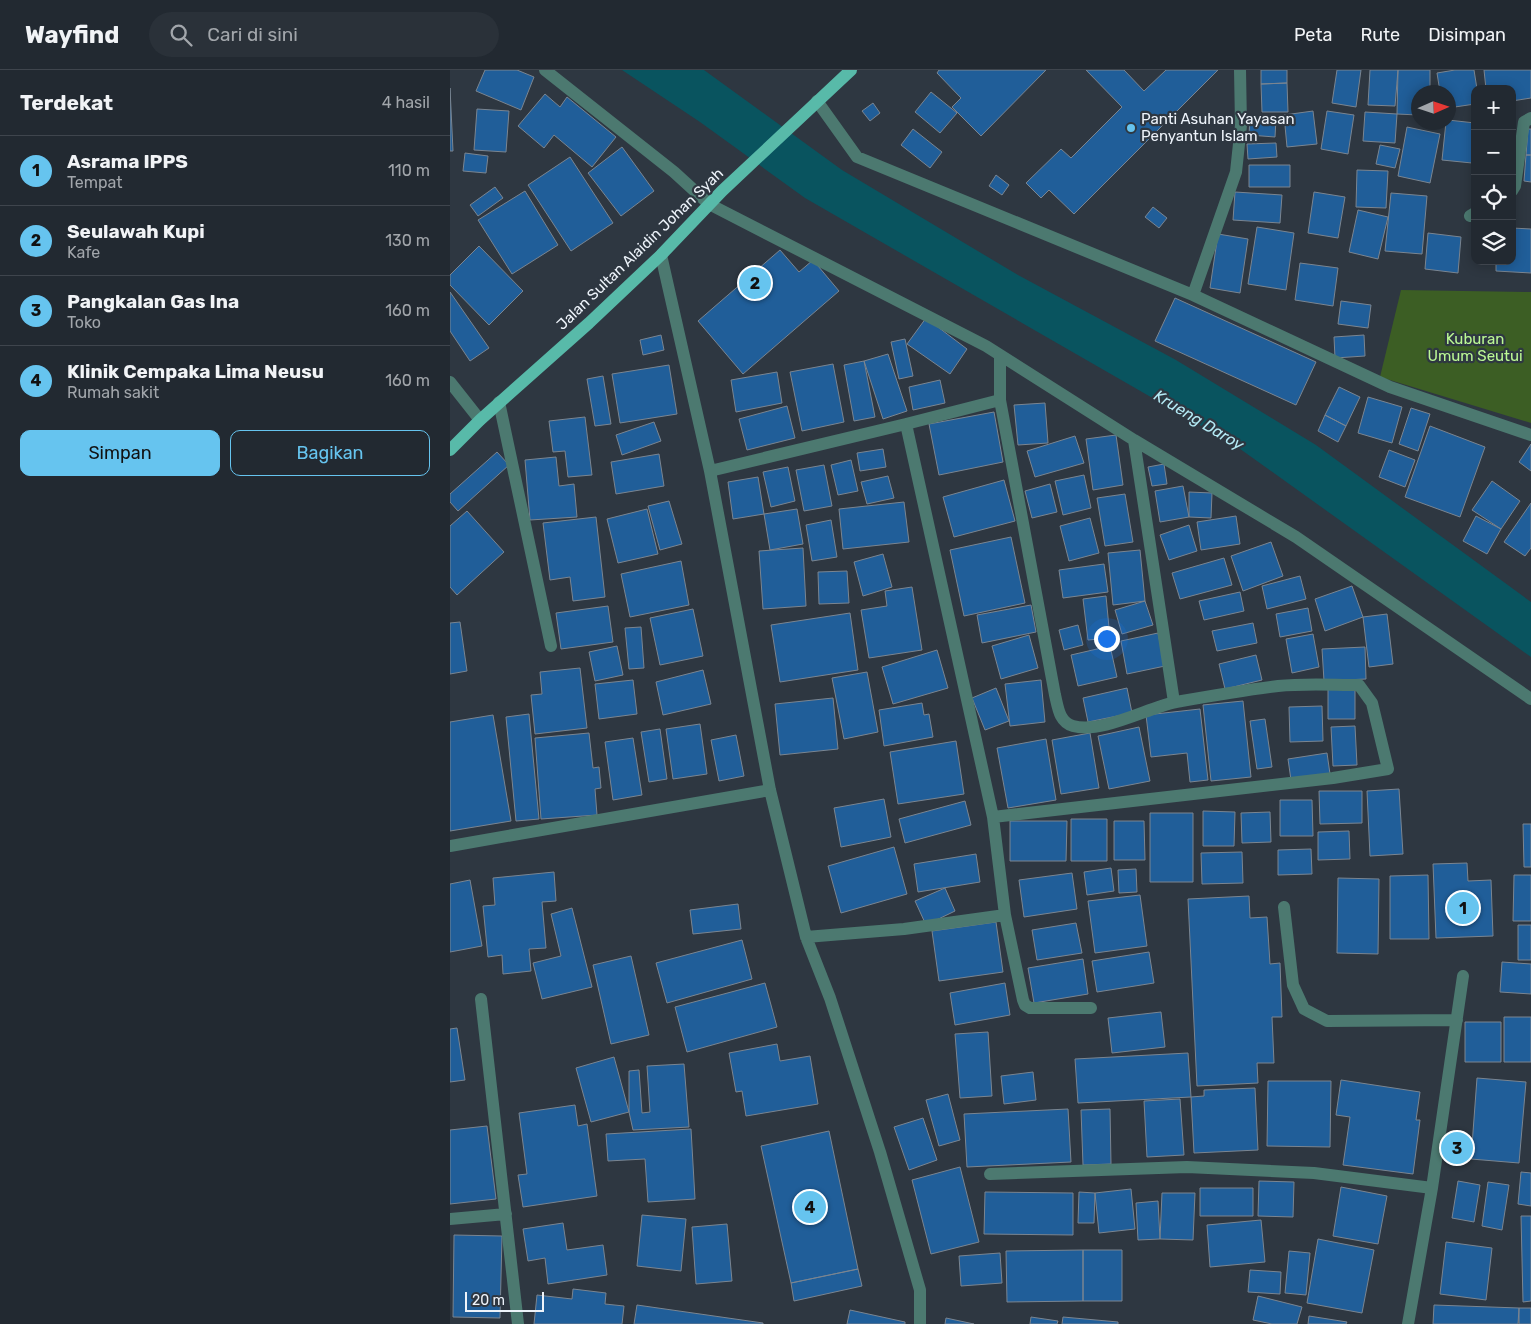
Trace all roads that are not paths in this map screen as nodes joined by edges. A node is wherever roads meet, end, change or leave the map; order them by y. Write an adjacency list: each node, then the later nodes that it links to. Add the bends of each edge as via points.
1 (545, 70): 7 (street, via 674,172)
2 (851, 70): 4 (main road, Jalan Sultan Alaidin Johan Syah)
3 (1240, 70): 9 (street, via 1241,125 1236,172)
4 (817, 101): 7 (main road, Jalan Sultan Alaidin Johan Syah); 9 (street, via 857,157)
5 (1531, 118): 6 (street, via 1524,122)
6 (1516, 179)
7 (709, 204): 8 (main road, Jalan Sultan Alaidin Johan Syah); 10 (street)
8 (661, 255): 13 (main road, Jalan Sultan Alaidin Johan Syah); 19 (street)
9 (1193, 295): 16 (street, via 1390,387)
10 (1000, 356): 12 (street); 17 (street)
11 (450, 382): 14 (street)
12 (1000, 400): 15 (street); 22 (street, via 1059,714 1073,726 1087,727)
13 (499, 402): 14 (main road, Jalan Sultan Alaidin Johan Syah); 20 (street)
14 (480, 420): 18 (main road, Jalan Sultan Alaidin Johan Syah)
15 (906, 424): 19 (street); 24 (street)
16 (1531, 435)
17 (1134, 440): 21 (street, via 1296,537); 22 (street)
18 (450, 450)
19 (710, 471): 23 (street)
20 (551, 646)
21 (1531, 699)
22 (1174, 702): 24 (street, via 1279,686 1359,685 1372,703 1388,769)
23 (770, 790): 25 (street); 28 (street)
24 (993, 817): 27 (street)
25 (450, 846)
26 (1284, 907): 32 (street, via 1293,985 1304,1009 1327,1021)
27 (1005, 915): 28 (street); 31 (street, via 1025,1005 1040,1009)
28 (806, 937): 38 (street, via 830,998 880,1152 920,1290)
29 (1463, 976): 32 (street)
30 (481, 999): 35 (street)
31 (1091, 1008)
32 (1456, 1020): 34 (street)
33 (990, 1174): 34 (street, via 1187,1167 1314,1173)
34 (1432, 1188): 39 (street)
35 (506, 1214): 36 (street); 37 (street)
36 (450, 1219)
37 (518, 1324)
38 (920, 1324)
39 (1408, 1324)

